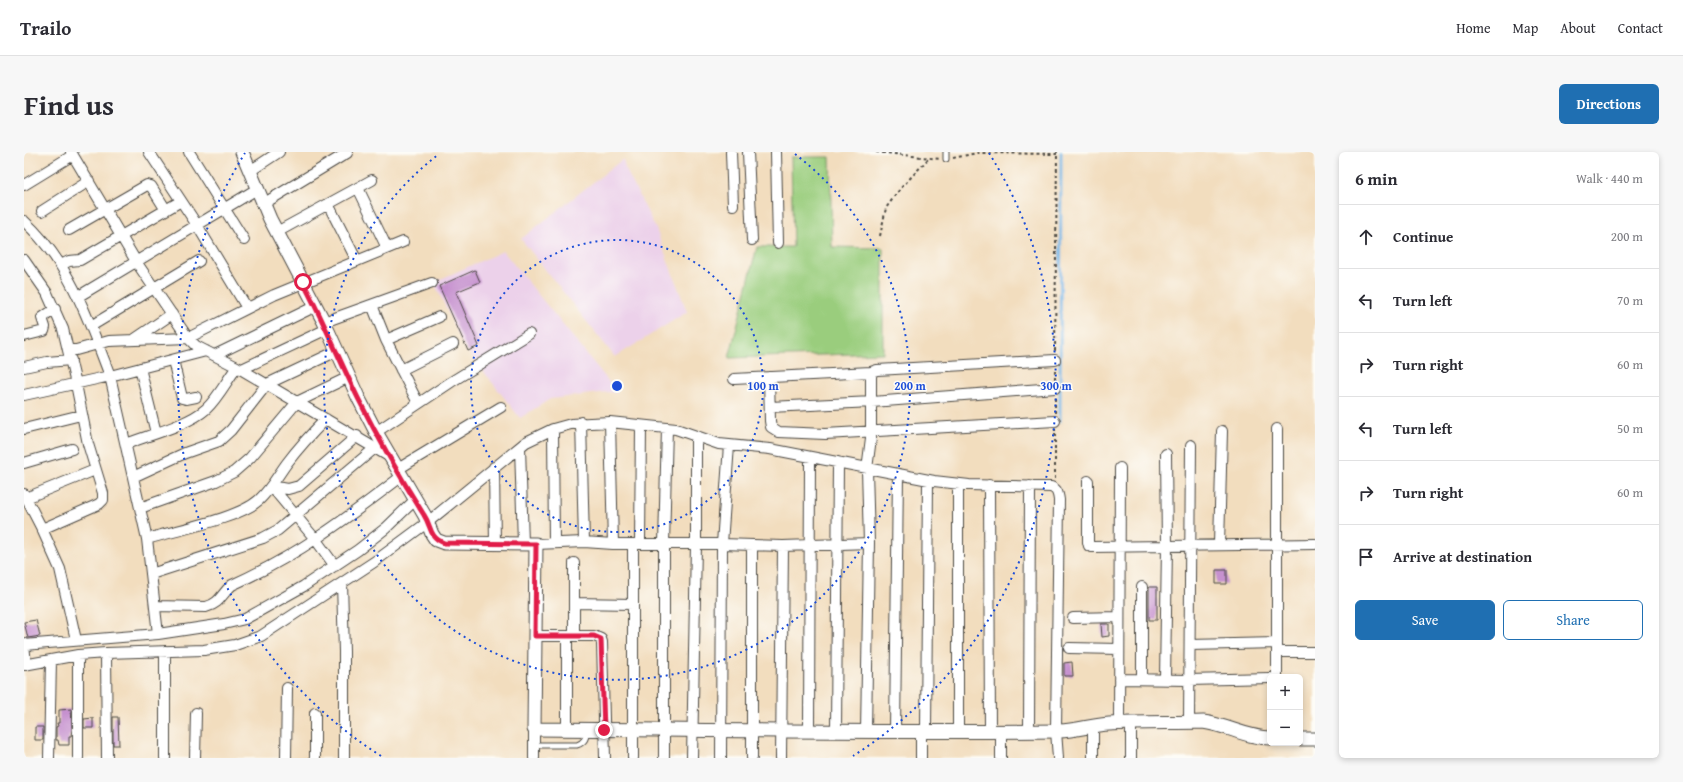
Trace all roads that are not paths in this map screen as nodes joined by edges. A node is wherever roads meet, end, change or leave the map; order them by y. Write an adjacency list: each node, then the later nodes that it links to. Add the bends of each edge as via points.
1 (149, 152): 18 (street)
2 (189, 152): 22 (street)
3 (242, 152): 12 (street)
4 (279, 152): 12 (street)
5 (347, 152): 19 (street)
6 (731, 152): 21 (street)
7 (748, 152): 32 (street)
8 (776, 152): 34 (street)
9 (946, 152): 11 (lane)
10 (72, 153): 14 (street); 15 (street)
11 (946, 159)
12 (250, 171): 17 (street)
13 (372, 180): 16 (street)
14 (89, 181): 23 (street); 25 (street)
15 (24, 185)
16 (358, 188): 20 (street); 35 (street)
17 (257, 189): 19 (street); 22 (street)
18 (181, 201): 24 (street); 27 (street)
19 (264, 204): 29 (street)
20 (328, 204): 29 (street); 37 (street)
21 (733, 205)
22 (224, 208): 27 (street); 31 (street)
23 (106, 210): 24 (street, via 150,185); 28 (street); 30 (street)
24 (166, 210): 30 (street)
25 (42, 211)
26 (24, 221): 40 (street, via 48,245)
27 (197, 225): 39 (street); 47 (street)
28 (68, 230)
29 (277, 232): 41 (street)
30 (122, 236): 39 (street); 40 (street, via 80,260)
31 (244, 240)
32 (752, 240)
33 (403, 242): 35 (street)
34 (778, 243)
35 (387, 248): 37 (street)
36 (24, 260): 48 (street, via 34,272)
37 (357, 260): 41 (street)
38 (199, 261): 43 (street)
39 (137, 262): 43 (street); 44 (street)
40 (61, 265): 44 (street)
41 (303, 282): 46 (street); 47 (street)
42 (432, 283): 45 (street)
43 (154, 288): 49 (street); 51 (street)
44 (79, 296): 51 (street)
45 (372, 305): 52 (street); 57 (street)
46 (316, 306): 52 (street); 61 (street)
47 (247, 308): 55 (street)
48 (55, 309): 54 (street, via 42,318 44,331); 62 (street)
49 (172, 314): 55 (street); 56 (street)
50 (439, 317): 57 (street)
51 (91, 326): 58 (street)
52 (326, 326): 60 (street); 67 (street)
53 (529, 334): 81 (street)
54 (24, 336)
55 (188, 338): 56 (street); 61 (street, via 196,346)
56 (135, 339): 58 (street)
57 (386, 340): 68 (street)
58 (98, 343): 62 (street, via 76,350); 70 (street)
59 (453, 344): 68 (street)
60 (337, 351): 71 (street); 75 (street)
61 (210, 353): 63 (street); 67 (street)
62 (70, 355): 65 (street); 74 (street)
63 (173, 360): 66 (street); 78 (street, via 182,398)
64 (1055, 360): 69 (street)
65 (24, 367)
66 (140, 368): 70 (street); 97 (street)
67 (239, 368): 75 (street); 97 (street, via 206,409)
68 (401, 370): 81 (street)
69 (871, 372): 72 (street); 80 (street)
70 (110, 376): 74 (street); 100 (street)
71 (348, 377): 79 (street); 96 (street)
72 (769, 377): 73 (street); 83 (street)
73 (734, 379)
74 (76, 384): 77 (street); 84 (street)
75 (267, 384): 79 (street); 117 (street, via 231,430 219,441)
76 (1055, 388): 80 (street)
77 (24, 395)
78 (196, 397)
79 (297, 402): 85 (street); 125 (street, via 250,458 234,472)
80 (872, 402): 83 (street); 94 (street)
81 (418, 403): 96 (street)
82 (501, 407): 115 (street)
83 (770, 407): 94 (street, via 771,427 779,432 813,435)
84 (81, 415): 91 (street); 114 (street)
85 (326, 419): 98 (street); 122 (street, via 287,463)
86 (1055, 421): 94 (street)
87 (581, 422): 88 (street); 92 (street); 131 (street)
88 (610, 422): 89 (street); 136 (street)
89 (641, 426): 90 (street); 137 (street)
90 (667, 428): 99 (street); 138 (street)
91 (24, 429)
92 (553, 429): 103 (street); 132 (street)
93 (1277, 429): 146 (street)
94 (871, 431): 111 (street)
95 (1222, 431): 145 (street)
96 (376, 432): 107 (street)
97 (156, 433): 100 (street)
98 (357, 436): 104 (street); 122 (street, via 299,486 288,489)
99 (696, 436): 101 (street); 139 (street)
100 (126, 444): 117 (street)
101 (729, 445): 108 (street, via 764,448); 140 (street)
102 (1191, 445): 150 (street)
103 (520, 447): 112 (street); 134 (street)
104 (375, 448): 107 (street); 127 (street)
105 (72, 449): 110 (street)
106 (1166, 454): 149 (street)
107 (390, 457): 115 (street)
108 (810, 457): 109 (street); 148 (street)
109 (838, 462): 111 (street); 141 (street)
110 (24, 463)
111 (868, 466): 116 (street); 133 (street)
112 (494, 467): 126 (street); 143 (street)
113 (1120, 468): 151 (street)
114 (95, 470): 124 (street); 128 (street, via 103,500)
115 (400, 473): 126 (street); 130 (street)
116 (898, 474): 118 (street); 202 (street)
117 (133, 477): 125 (street)
118 (928, 480): 120 (street); 203 (street)
119 (1088, 481): 151 (street, via 1089,546)
120 (958, 484): 121 (street); 204 (street)
121 (989, 485): 123 (street); 205 (street)
122 (271, 486): 127 (street); 129 (street, via 259,500 246,509)
123 (1030, 486): 198 (street, via 1055,488 1059,500); 206 (street)
124 (25, 496): 128 (street)
125 (140, 508): 129 (street)
126 (422, 511): 143 (street, via 436,540 444,543); 153 (street, via 386,528); 155 (street, via 374,562)
127 (295, 515): 130 (street); 154 (street, via 264,538)
128 (42, 529): 165 (street, via 60,569)
129 (147, 539): 154 (street)
130 (316, 540): 153 (street); 159 (street, via 232,585 213,605)
131 (584, 542): 132 (street); 136 (street)
132 (554, 543): 135 (street)
133 (869, 543): 141 (street); 201 (street)
134 (523, 544): 135 (street); 143 (street)
135 (536, 544): 163 (street)
136 (612, 544): 137 (street)
137 (636, 544): 138 (street); 158 (street)
138 (664, 544): 139 (street); 192 (street)
139 (696, 544): 140 (street); 193 (street)
140 (722, 544): 144 (street); 194 (street)
141 (838, 544): 148 (street); 200 (street)
142 (1315, 544): 146 (street)
143 (496, 545)
144 (752, 545): 147 (street); 196 (street)
145 (1219, 545): 146 (street); 150 (street)
146 (1277, 545): 169 (street)
147 (783, 546): 148 (street); 197 (street)
148 (809, 546): 199 (street)
149 (1167, 546): 150 (street); 151 (street); 180 (street)
150 (1190, 546): 166 (street)
151 (1120, 547): 160 (street)
152 (574, 563): 157 (street)
153 (335, 566): 162 (street, via 245,619)
154 (151, 574): 159 (street)
155 (342, 583): 170 (street, via 261,636 204,650); 218 (street)
156 (1142, 587): 179 (street)
157 (574, 603): 158 (street); 164 (street)
158 (633, 604): 191 (street)
159 (155, 606): 162 (street)
160 (1119, 617): 161 (street); 168 (street)
161 (1073, 618)
162 (158, 634): 165 (street)
163 (535, 636): 164 (street); 188 (street)
164 (571, 636): 189 (street); 195 (street, via 598,636 602,642)
165 (76, 640): 172 (street)
166 (1190, 645): 169 (street); 181 (street)
167 (1069, 648): 168 (street)
168 (1119, 648): 177 (street)
169 (1277, 648): 171 (street); 176 (street)
170 (165, 651): 173 (street); 214 (street)
171 (1315, 652)
172 (25, 653): 175 (street)
173 (106, 653): 174 (street); 213 (street)
174 (78, 655): 175 (street); 212 (street)
175 (51, 660): 211 (street)
176 (1277, 674)
177 (1119, 678): 179 (street); 186 (street)
178 (1267, 678): 181 (street)
179 (1142, 679): 180 (street)
180 (1166, 679): 181 (street)
181 (1190, 680): 185 (street)
182 (287, 688): 216 (street)
183 (315, 713): 217 (street)
184 (196, 714): 215 (street)
185 (1189, 722): 186 (street); 207 (street, via 1216,723 1256,737)
186 (1125, 724): 187 (street); 231 (street)
187 (1093, 726): 198 (street); 230 (street)
188 (534, 729): 189 (street); 210 (street)
189 (567, 729): 190 (street)
190 (587, 729): 195 (street); 210 (lane, via 586,738 578,745)
191 (633, 729): 192 (street); 195 (street); 221 (street)
192 (664, 729): 193 (street); 222 (street)
193 (692, 729): 194 (street); 223 (street)
194 (721, 729): 196 (street); 224 (street)
195 (604, 730): 220 (street)
196 (752, 730): 197 (street); 225 (street)
197 (781, 731): 199 (street); 226 (street)
198 (1060, 731): 206 (street); 229 (street)
199 (809, 732): 200 (street)
200 (836, 732): 201 (street)
201 (866, 732): 202 (street)
202 (895, 732): 203 (street)
203 (923, 732): 204 (street); 227 (street)
204 (958, 732): 205 (street)
205 (996, 732): 206 (street); 228 (street)
206 (1029, 732)
207 (1267, 738)
208 (1303, 739): 209 (street)
209 (1315, 739)
210 (534, 745): 219 (street)
211 (49, 758)
212 (78, 758)
213 (107, 758)
214 (165, 758)
215 (196, 758)
216 (286, 758)
217 (315, 758)
218 (344, 758)
219 (534, 758)
220 (605, 758)
221 (634, 758)
222 (664, 758)
223 (692, 758)
224 (721, 758)
225 (752, 758)
226 (781, 758)
227 (921, 758)
228 (1001, 758)
229 (1058, 758)
230 (1093, 758)
231 (1131, 758)

